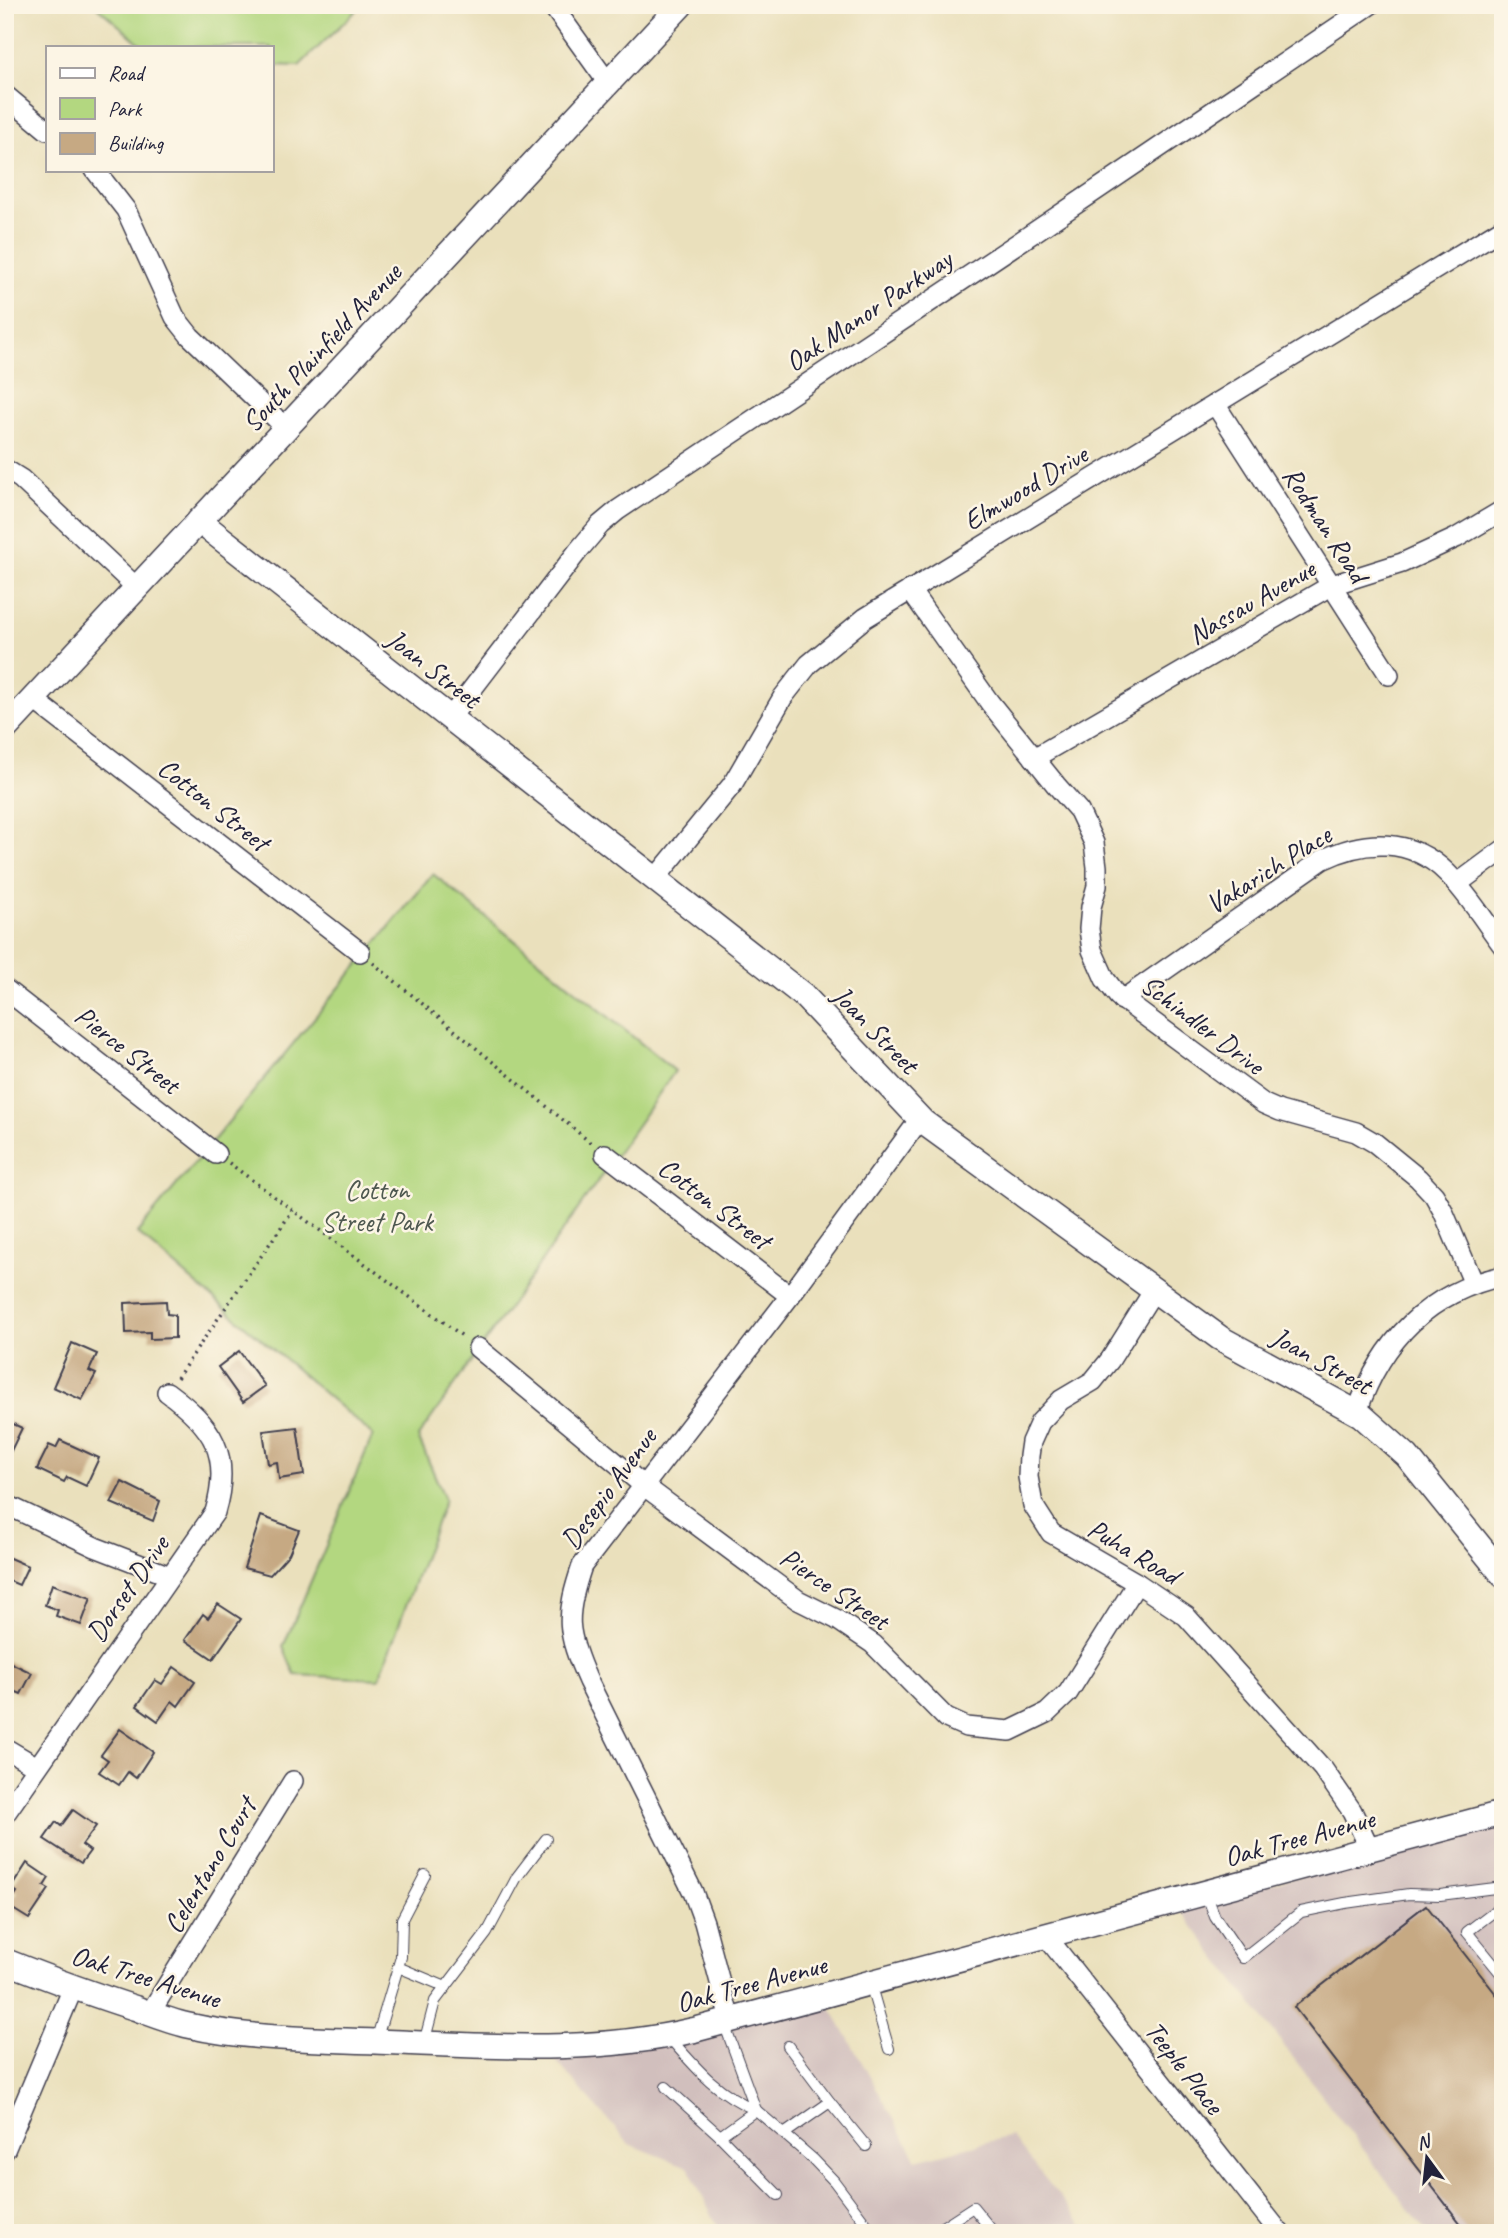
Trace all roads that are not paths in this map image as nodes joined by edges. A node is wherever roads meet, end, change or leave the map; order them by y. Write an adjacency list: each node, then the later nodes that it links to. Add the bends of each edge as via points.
1 (552, 5): 4 (street)
2 (681, 5): 4 (street, South Plainfield Avenue)
3 (1370, 5): 19 (street, Oak Manor Parkway, via 618,510 578,551)
4 (608, 83): 10 (street, South Plainfield Avenue)
5 (5, 95): 6 (street)
6 (46, 129)
7 (97, 172): 10 (street, via 126,209 175,317)
8 (1503, 228): 9 (street, Elmwood Drive)
9 (1215, 404): 14 (street, Rodman Road); 16 (street, Elmwood Drive)
10 (286, 428): 13 (street, South Plainfield Avenue)
11 (5, 469): 15 (street)
12 (1503, 510): 14 (street, Nassau Avenue, via 1402,563)
13 (199, 521): 15 (street, South Plainfield Avenue); 19 (street, Joan Street)
14 (1332, 585): 17 (street, Rodman Road); 21 (street, Nassau Avenue)
15 (137, 588): 18 (street, South Plainfield Avenue)
16 (910, 590): 21 (street, Schindler Drive); 23 (street, Elmwood Drive, via 865,618 809,664 783,697 732,785)
17 (1389, 675)
18 (33, 699): 20 (street, South Plainfield Avenue); 26 (street, Cotton Street)
19 (450, 718): 23 (street, Joan Street)
20 (5, 729)
21 (1034, 758): 28 (street, Schindler Drive, via 1072,802 1090,832 1097,886 1089,929 1105,979)
22 (1503, 850): 24 (street)
23 (655, 879): 29 (street, Joan Street, via 803,995)
24 (1457, 884): 25 (street, Vakarich Place); 28 (street, Vakarich Place, via 1439,866 1402,847 1361,845 1340,851)
25 (1503, 946)
26 (360, 952)
27 (5, 989): 30 (street, Pierce Street)
28 (1122, 1000): 33 (street, Schindler Drive, via 1264,1104 1356,1132 1375,1143 1434,1195)
29 (920, 1119): 34 (street, Joan Street); 35 (street, Desepio Avenue)
30 (216, 1154)
31 (605, 1154): 35 (street, Cotton Street)
32 (1503, 1276): 33 (street)
33 (1474, 1284): 38 (street, via 1438,1302 1407,1327 1382,1358)
34 (1154, 1290): 38 (street, Joan Street, via 1220,1338); 43 (street, Puha Road, via 1093,1381 1061,1400 1040,1422 1029,1456 1033,1505 1051,1533)
35 (790, 1296): 39 (street, Desepio Avenue)
36 (478, 1348): 39 (street, Pierce Street)
37 (167, 1392): 42 (street, Dorset Drive, via 208,1429 220,1454 222,1473 215,1512)
38 (1357, 1412): 41 (street, Joan Street, via 1407,1456)
39 (643, 1485): 43 (street, Pierce Street, via 798,1600 873,1644 946,1718 966,1727 1010,1731 1047,1713 1068,1693); 63 (street, Desepio Avenue, via 582,1566 569,1618 574,1649 587,1681 693,1892)
40 (5, 1504): 42 (street)
41 (1499, 1563)
42 (170, 1576): 45 (street, Dorset Drive)
43 (1136, 1583): 50 (street, Puha Road, via 1186,1616 1291,1732 1338,1790)
44 (5, 1748): 45 (street)
45 (37, 1767): 48 (street, Dorset Drive)
46 (293, 1781): 62 (street, Celentano Court)
47 (1503, 1813): 50 (street, Oak Tree Avenue)
48 (5, 1814)
49 (546, 1839): 60 (lane, via 517,1877 487,1933)
50 (1370, 1849): 53 (street, Oak Tree Avenue)
51 (425, 1875): 57 (lane, via 402,1919)
52 (1503, 1887): 53 (lane, via 1396,1896 1301,1912 1243,1958 1215,1917)
53 (1206, 1892): 55 (street, Oak Tree Avenue)
54 (1503, 1903): 58 (lane, via 1467,1933)
55 (1046, 1936): 59 (street, Oak Tree Avenue); 80 (street, Teeple Place)
56 (5, 1961): 61 (street, Oak Tree Avenue)
57 (398, 1967): 60 (lane); 65 (lane)
58 (1503, 1976)
59 (870, 1982): 63 (street, Oak Tree Avenue); 68 (lane)
60 (446, 1987): 66 (lane, via 435,2001)
61 (72, 1988): 62 (street, Oak Tree Avenue); 75 (street)
62 (150, 2013): 65 (street, Oak Tree Avenue, via 185,2025 256,2035)
63 (727, 2021): 64 (street, Oak Tree Avenue); 71 (lane)
64 (668, 2036): 66 (street, Oak Tree Avenue, via 575,2047); 71 (lane, via 702,2076 734,2101)
65 (376, 2042): 66 (street, Oak Tree Avenue)
66 (424, 2043)
67 (788, 2046): 70 (lane)
68 (889, 2049)
69 (666, 2087): 73 (lane)
70 (830, 2102): 72 (lane); 74 (lane)
71 (756, 2110): 72 (lane); 73 (lane)
72 (784, 2134): 77 (lane, via 834,2181)
73 (720, 2136): 76 (lane)
74 (866, 2146)
75 (5, 2150)
76 (778, 2195)
77 (873, 2233)
78 (933, 2233): 79 (lane, via 973,2207)
79 (994, 2233)
80 (1280, 2233)

